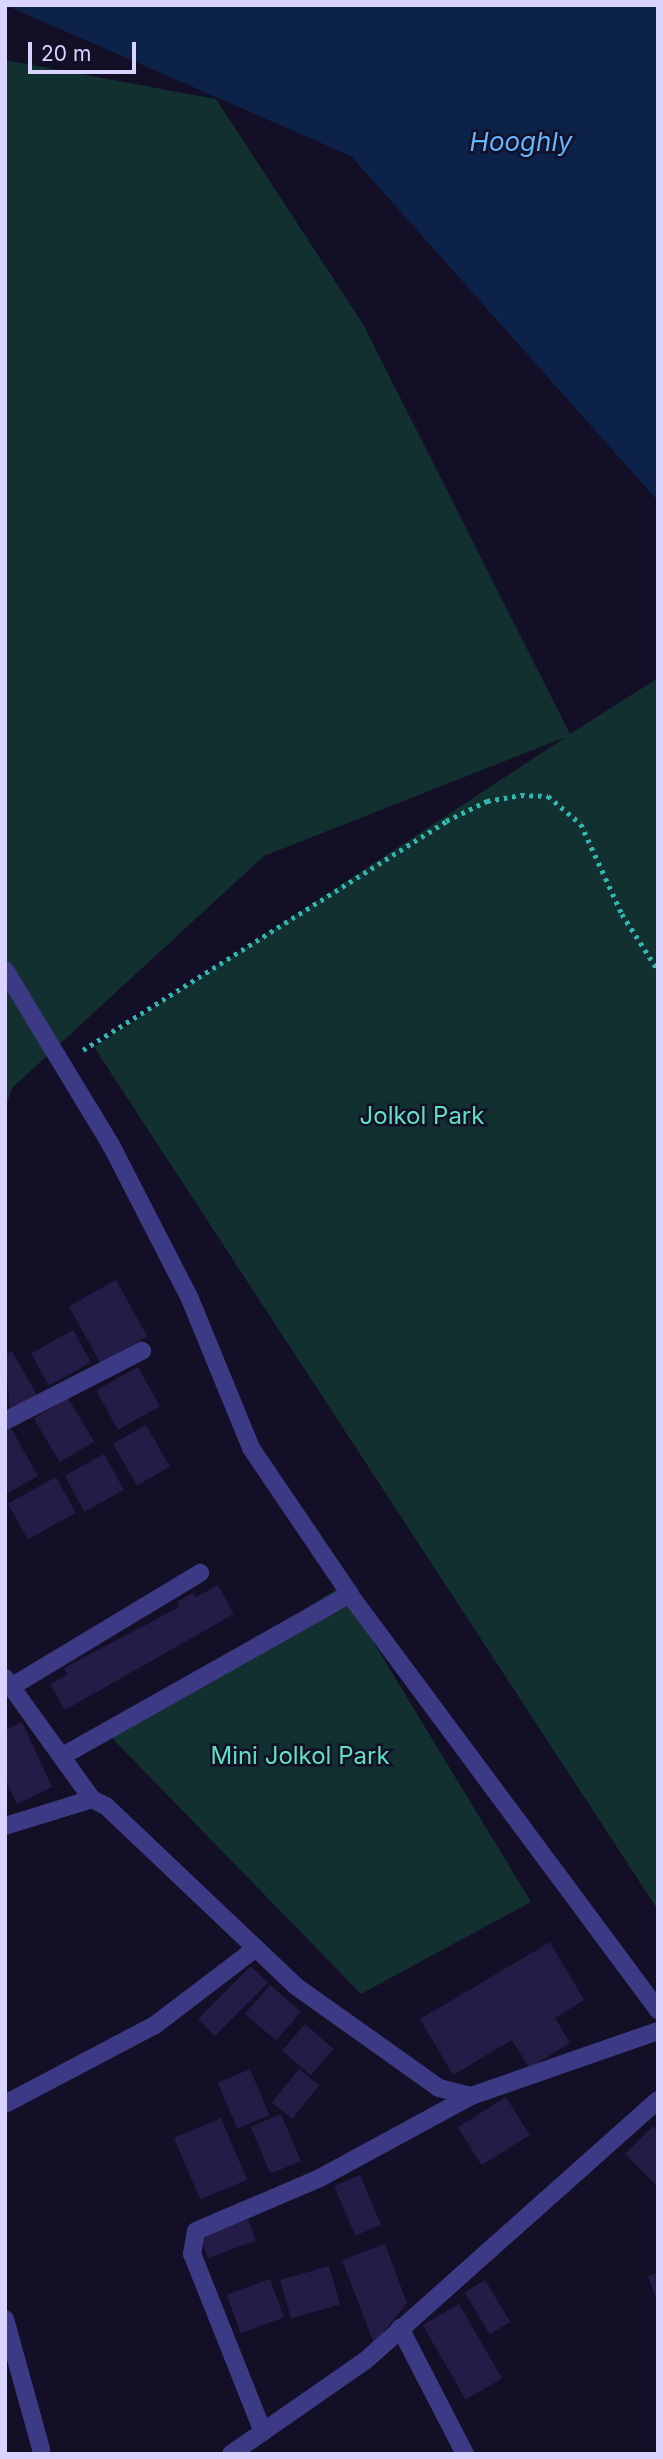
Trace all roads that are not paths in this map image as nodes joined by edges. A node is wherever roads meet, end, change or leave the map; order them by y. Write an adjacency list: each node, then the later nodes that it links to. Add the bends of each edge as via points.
1 (5, 970): 5 (street, via 65,1062 190,1299 246,1439)
2 (142, 1351): 3 (street)
3 (5, 1421)
4 (200, 1573): 6 (street)
5 (350, 1595): 7 (street); 11 (street)
6 (8, 1683): 7 (street)
7 (62, 1756): 8 (street)
8 (92, 1799): 9 (street); 10 (street)
9 (5, 1826)
10 (256, 1948): 13 (street, via 297,1987 439,2088); 15 (street, via 155,2025)
11 (658, 2010)
12 (658, 2031): 13 (street)
13 (471, 2096): 18 (street, via 318,2179 196,2231 192,2253)
14 (658, 2100): 17 (street)
15 (5, 2104)
16 (5, 2319): 19 (street)
17 (400, 2328): 18 (street, via 365,2361); 21 (street)
18 (262, 2432): 20 (street)
19 (41, 2449)
20 (241, 2450)
21 (465, 2454)

